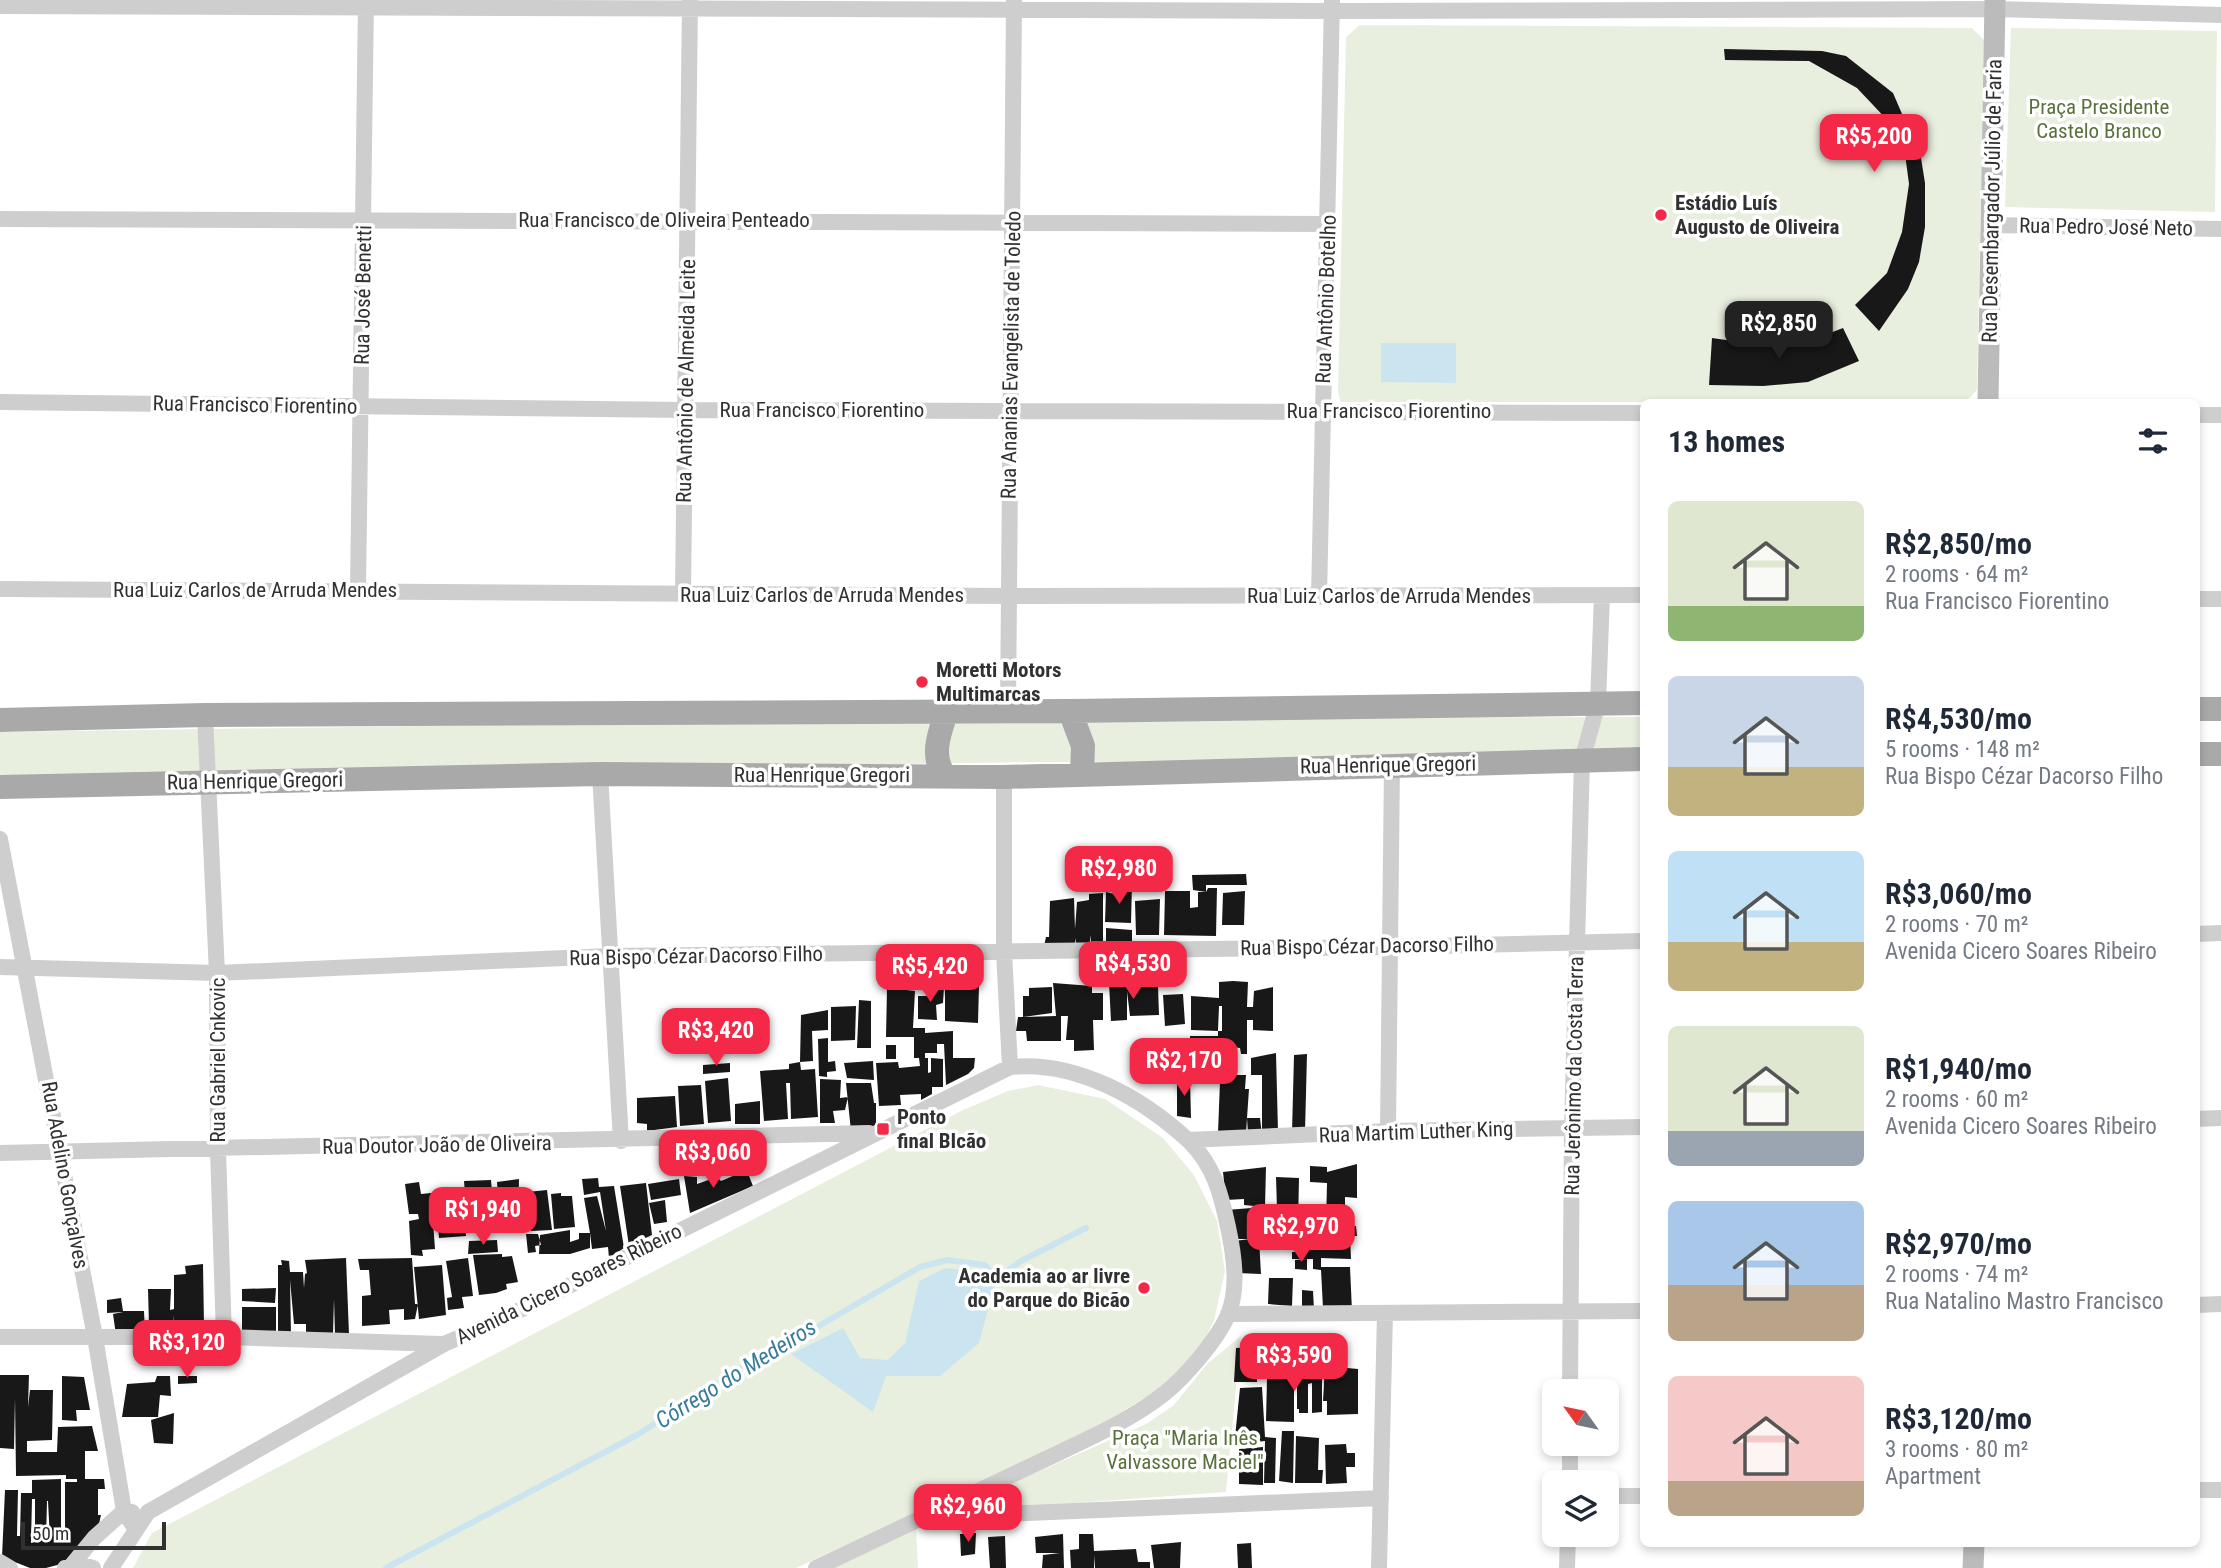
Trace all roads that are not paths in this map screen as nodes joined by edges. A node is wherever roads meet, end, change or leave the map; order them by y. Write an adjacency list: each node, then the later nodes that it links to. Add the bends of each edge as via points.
1 (366, 4): 2 (street); 6 (street); 10 (street, Rua José Benetti)
2 (690, 5): 3 (street); 11 (street, Rua Antônio de Almeida Leite)
3 (1014, 5): 7 (street); 12 (street, Rua Ananias Evangelista de Toledo)
4 (1667, 5): 5 (street); 7 (street)
5 (1995, 5): 8 (street); 14 (street, Rua Desembargador Júlio de Faria)
6 (0, 6)
7 (1332, 6): 13 (street, Rua Antônio Botelho)
8 (2221, 15)
9 (0, 219): 10 (street, Rua Francisco de Oliveira Penteado)
10 (365, 219): 11 (street, Rua Francisco de Oliveira Penteado); 18 (street, Rua José Benetti)
11 (689, 220): 12 (street, Rua Francisco de Oliveira Penteado); 20 (street, Rua Antônio de Almeida Leite)
12 (1013, 221): 13 (street, Rua Francisco de Oliveira Penteado); 19 (street, Rua Ananias Evangelista de Toledo)
13 (1328, 225): 21 (street, Rua Antônio Botelho)
14 (1991, 225): 15 (street, Rua Pedro José Neto); 16 (street, Rua Desembargador Júlio de Faria)
15 (2221, 229)
16 (1988, 399)
17 (0, 402): 18 (street, Rua Francisco Fiorentino)
18 (361, 407): 20 (street, Rua Francisco Fiorentino); 26 (street, Rua José Benetti)
19 (1011, 409): 20 (street, Rua Francisco Fiorentino); 21 (street, Rua Francisco Fiorentino); 30 (street, Rua Ananias Evangelista de Toledo)
20 (685, 410): 27 (street, Rua Antônio de Almeida Leite)
21 (1322, 410): 22 (street, Rua Francisco Fiorentino); 31 (street, Rua Antônio Botelho)
22 (1640, 413)
23 (2200, 415): 24 (street)
24 (2221, 415)
25 (0, 589): 26 (street, Rua Luiz Carlos de Arruda Mendes)
26 (358, 590): 27 (street, Rua Luiz Carlos de Arruda Mendes)
27 (683, 594): 30 (street, Rua Luiz Carlos de Arruda Mendes)
28 (1602, 595): 29 (street, Rua Luiz Carlos de Arruda Mendes); 31 (street, Rua Luiz Carlos de Arruda Mendes); 34 (street, Rua Jerônimo da Costa Terra)
29 (1640, 595)
30 (1009, 596): 31 (street, Rua Luiz Carlos de Arruda Mendes); 39 (street, Rua Ananias Evangelista de Toledo)
31 (1319, 597)
32 (2200, 598): 33 (street)
33 (2221, 599)
34 (1598, 703): 35 (main road); 40 (main road); 46 (street, Rua Jerônimo da Costa Terra)
35 (1640, 703)
36 (947, 709): 39 (main road); 41 (main road); 50 (main road, via 936,751)
37 (2200, 709): 38 (main road)
38 (2221, 709)
39 (1008, 710): 40 (main road)
40 (1070, 711): 48 (main road, via 1083,746)
41 (205, 715): 42 (main road); 52 (street, Rua Gabriel Cnkovic)
42 (0, 720)
43 (2200, 754): 44 (main road)
44 (2221, 754)
45 (1640, 759): 46 (main road, Rua Henrique Gregori)
46 (1582, 760): 47 (main road, Rua Henrique Gregori); 57 (street, Rua Jerônimo da Costa Terra)
47 (1392, 764): 48 (main road, Rua Henrique Gregori); 59 (street)
48 (1082, 773): 51 (main road, Rua Henrique Gregori)
49 (600, 774): 50 (main road, Rua Henrique Gregori); 52 (main road, Rua Henrique Gregori); 61 (street)
50 (944, 775): 51 (main road, Rua Henrique Gregori)
51 (1004, 777): 60 (street)
52 (206, 782): 53 (main road, Rua Henrique Gregori); 64 (street, Rua Gabriel Cnkovic)
53 (0, 787)
54 (0, 839): 63 (street, Rua Adelino Gonçalves)
55 (2221, 933): 56 (street)
56 (2200, 934)
57 (1577, 941): 58 (street, Rua Bispo Cézar Dacorso Filho); 59 (street, Rua Bispo Cézar Dacorso Filho); 69 (street, Rua Jerônimo da Costa Terra)
58 (1640, 941)
59 (1391, 947): 60 (street, Rua Bispo Cézar Dacorso Filho); 70 (street)
60 (1004, 952): 61 (street, Rua Bispo Cézar Dacorso Filho); 65 (street)
61 (610, 956): 64 (street, Rua Bispo Cézar Dacorso Filho); 73 (street)
62 (0, 967): 63 (street, Rua Bispo Cézar Dacorso Filho)
63 (27, 967): 64 (street, Rua Bispo Cézar Dacorso Filho); 76 (street, Rua Adelino Gonçalves)
64 (218, 972): 74 (street, Rua Gabriel Cnkovic)
65 (1010, 1068): 71 (street, Avenida Cicero Soares Ribeiro); 72 (street, Avenida Cicero Soares Ribeiro, via 1030,1065 1075,1073 1111,1086)
66 (2221, 1118): 67 (street)
67 (2200, 1119)
68 (1640, 1127): 69 (street, Rua Martim Luther King)
69 (1573, 1128): 70 (street, Rua Martim Luther King); 80 (street, Rua Jerônimo da Costa Terra)
70 (1388, 1132): 72 (street, Rua Martim Luther King)
71 (874, 1133): 73 (street, Rua Doutor João de Oliveira); 86 (street, Avenida Cicero Soares Ribeiro)
72 (1188, 1140): 82 (street, Avenida Cicero Soares Ribeiro, via 1208,1160 1220,1191 1233,1252 1234,1291)
73 (621, 1141): 74 (street, Rua Doutor João de Oliveira)
74 (218, 1150): 76 (street, Rua Doutor João de Oliveira); 85 (street, Rua Gabriel Cnkovic)
75 (0, 1153): 76 (street, Rua Doutor João de Oliveira)
76 (60, 1153): 84 (street, Rua Adelino Gonçalves)
77 (2221, 1304): 78 (street)
78 (2200, 1305)
79 (1640, 1311): 80 (street)
80 (1571, 1312): 81 (street); 87 (street, Rua Jerônimo da Costa Terra)
81 (1385, 1313): 82 (street); 92 (street)
82 (1228, 1314): 93 (street, via 1216,1337 1167,1392 1084,1440)
83 (0, 1337): 84 (street)
84 (95, 1337): 85 (street); 94 (street, Rua Adelino Gonçalves)
85 (224, 1337): 86 (street)
86 (444, 1344): 95 (street, Avenida Cicero Soares Ribeiro)
87 (1570, 1379)
88 (2200, 1490): 89 (street)
89 (2221, 1490)
90 (1619, 1496): 91 (street)
91 (1640, 1496)
92 (1381, 1498): 93 (street, via 980,1515); 105 (street)
93 (939, 1510): 104 (street)
94 (124, 1511): 95 (street); 96 (street); 100 (street)
95 (148, 1512): 96 (street)
96 (136, 1530): 103 (street)
97 (1568, 1547): 106 (street)
98 (1974, 1547): 107 (street)
99 (0, 1562): 101 (street)
100 (68, 1567): 102 (street)
101 (10, 1568)
102 (93, 1568)
103 (111, 1568)
104 (816, 1568)
105 (1379, 1568)
106 (1567, 1568)
107 (1973, 1568)

